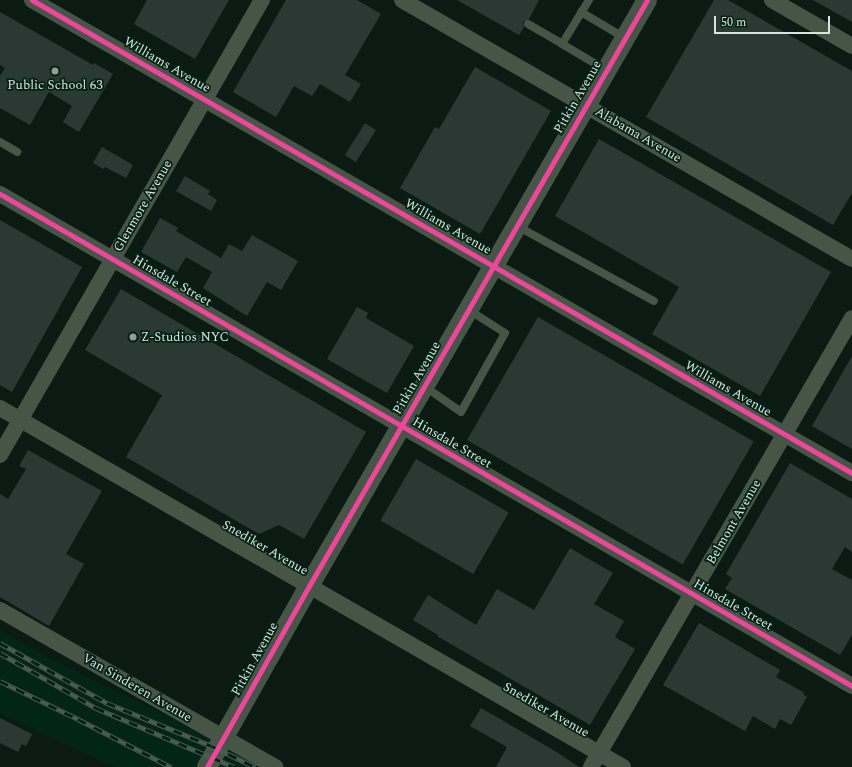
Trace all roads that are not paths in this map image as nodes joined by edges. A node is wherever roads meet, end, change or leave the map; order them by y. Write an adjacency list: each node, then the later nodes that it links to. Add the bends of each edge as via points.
1 (32, 0): 13 (street, Williams Avenue)
2 (262, 0): 13 (street, Glenmore Avenue)
3 (402, 0): 14 (street, Alabama Avenue)
4 (589, 0): 7 (lane)
5 (647, 0): 9 (street, Pitkin Avenue)
6 (772, 0): 11 (street)
7 (581, 12): 9 (lane); 10 (lane)
8 (528, 24): 10 (lane)
9 (625, 38): 12 (street, Pitkin Avenue)
10 (562, 44): 12 (lane)
11 (852, 46)
12 (606, 70): 14 (street, Pitkin Avenue)
13 (204, 99): 19 (street, Glenmore Avenue); 21 (street, Williams Avenue)
14 (586, 105): 18 (street, Pitkin Avenue); 20 (street, Alabama Avenue)
15 (0, 142): 16 (lane)
16 (17, 152)
17 (0, 194): 19 (street, Hinsdale Street)
18 (517, 226): 21 (street, Pitkin Avenue); 22 (lane)
19 (112, 259): 27 (street, Glenmore Avenue); 28 (street, Hinsdale Street)
20 (852, 259)
21 (494, 266): 23 (street, Pitkin Avenue); 29 (street, Williams Avenue)
22 (654, 301)
23 (469, 310): 25 (street, Pitkin Avenue); 25 (lane, via 505,333 461,412)
24 (852, 318): 29 (street, Belmont Avenue)
25 (424, 386): 28 (street, Pitkin Avenue)
26 (0, 408): 27 (street, Snediker Avenue)
27 (20, 420): 30 (street, Glenmore Avenue); 32 (street, Snediker Avenue)
28 (401, 426): 32 (street, Pitkin Avenue); 33 (street, Hinsdale Street)
29 (785, 434): 31 (street, Williams Avenue); 33 (street, Belmont Avenue)
30 (0, 455)
31 (852, 473)
32 (309, 586): 36 (street, Pitkin Avenue); 37 (street, Snediker Avenue)
33 (692, 594): 35 (street, Hinsdale Street); 37 (street, Belmont Avenue)
34 (0, 610): 36 (street, Van Sinderen Avenue)
35 (852, 686)
36 (215, 753): 38 (street, Van Sinderen Avenue)
37 (595, 760): 39 (street, Snediker Avenue)
38 (275, 767)
39 (623, 767)

